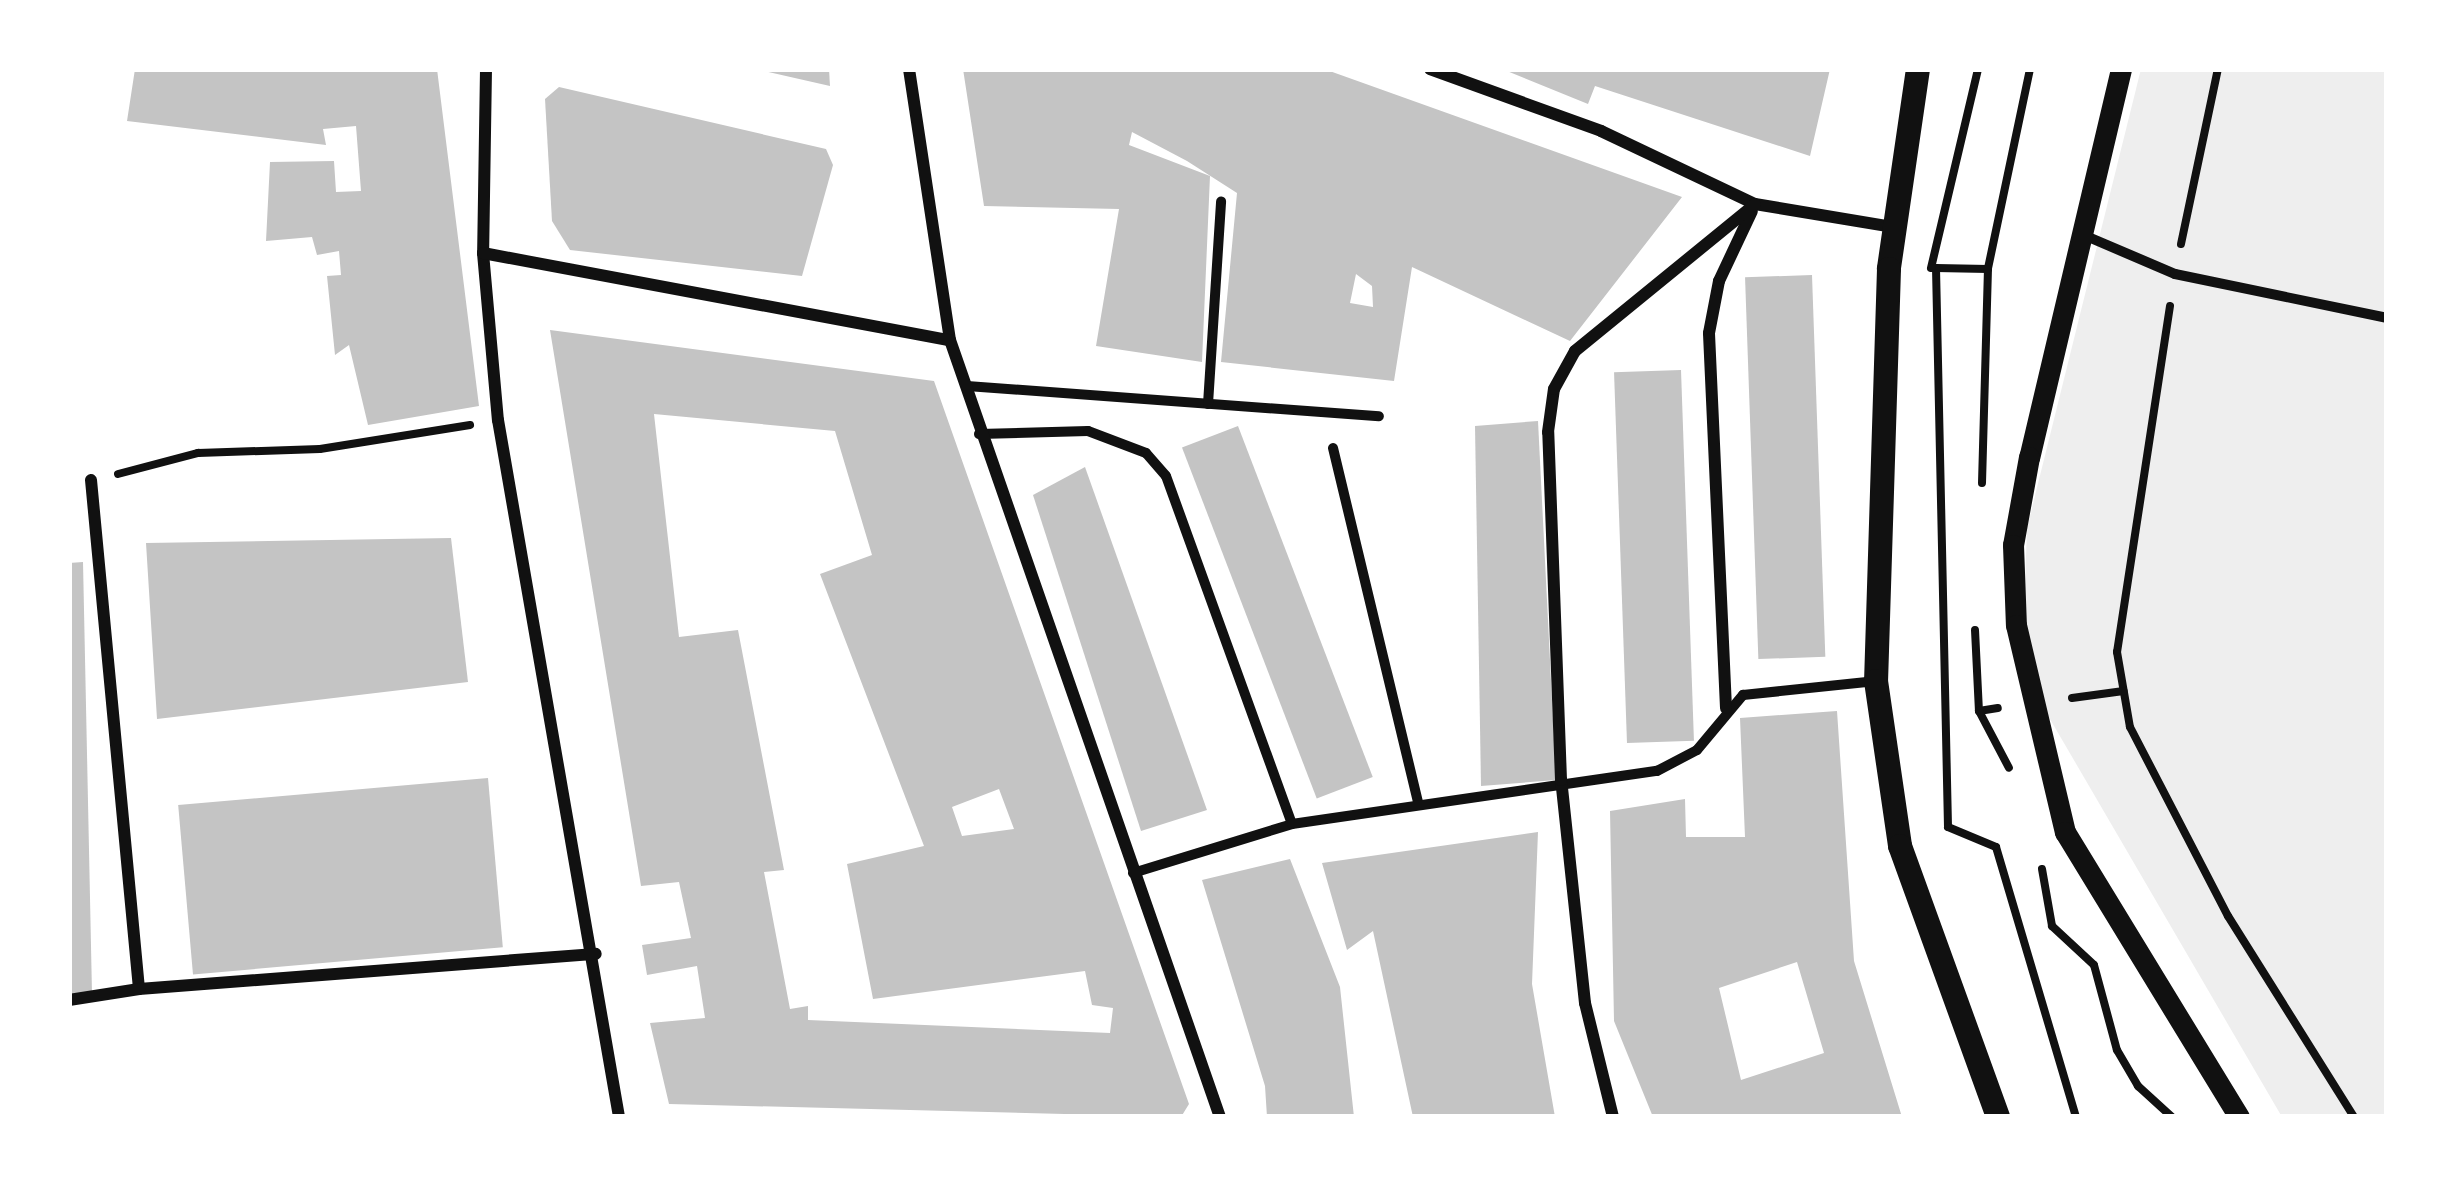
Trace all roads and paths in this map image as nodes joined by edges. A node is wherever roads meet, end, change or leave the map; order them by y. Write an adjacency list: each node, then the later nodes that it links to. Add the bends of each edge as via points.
1 (486, 69): 12 (street)
2 (909, 69): 16 (street)
3 (1430, 69): 9 (street, via 1600,130)
4 (1918, 69): 10 (main road)
5 (1978, 69): 13 (path, via 1936,268)
6 (2121, 69): 11 (street)
7 (2218, 69): 14 (path)
8 (1221, 201): 18 (street)
9 (1755, 204): 10 (street); 27 (street, via 1719,281 1709,333); 28 (street, via 1575,351 1554,389 1548,432)
10 (1892, 227): 13 (main road)
11 (2086, 236): 14 (street); 26 (street, via 2013,545 2016,625)
12 (483, 253): 16 (street); 20 (street)
13 (1889, 268): 24 (main road)
14 (2175, 274): 15 (street); 25 (path, via 2117,652)
15 (2387, 318)
16 (950, 340): 17 (street)
17 (967, 386): 18 (street); 21 (street)
18 (1208, 404): 19 (street)
19 (1378, 416)
20 (498, 420): 23 (path, via 320,449 198,453); 32 (street)
21 (979, 434): 30 (street, via 1103,434 1145,453 1166,476); 31 (street)
22 (1334, 448): 29 (street)
23 (91, 480): 33 (street)
24 (1876, 681): 27 (street, via 1765,690); 38 (main road, via 1900,846)
25 (2124, 692): 26 (path); 40 (path, via 2130,727 2228,916)
26 (2032, 702): 39 (street, via 2065,832)
27 (1726, 708): 28 (street, via 1679,765)
28 (1562, 780): 29 (street); 37 (street, via 1585,1004)
29 (1418, 803): 30 (street)
30 (1292, 824): 31 (street)
31 (1132, 873): 36 (street)
32 (596, 954): 33 (street); 35 (street)
33 (139, 989): 34 (street)
34 (69, 1000)
35 (619, 1117)
36 (1220, 1117)
37 (1613, 1117)
38 (1998, 1117)
39 (2239, 1117)
40 (2354, 1117)

